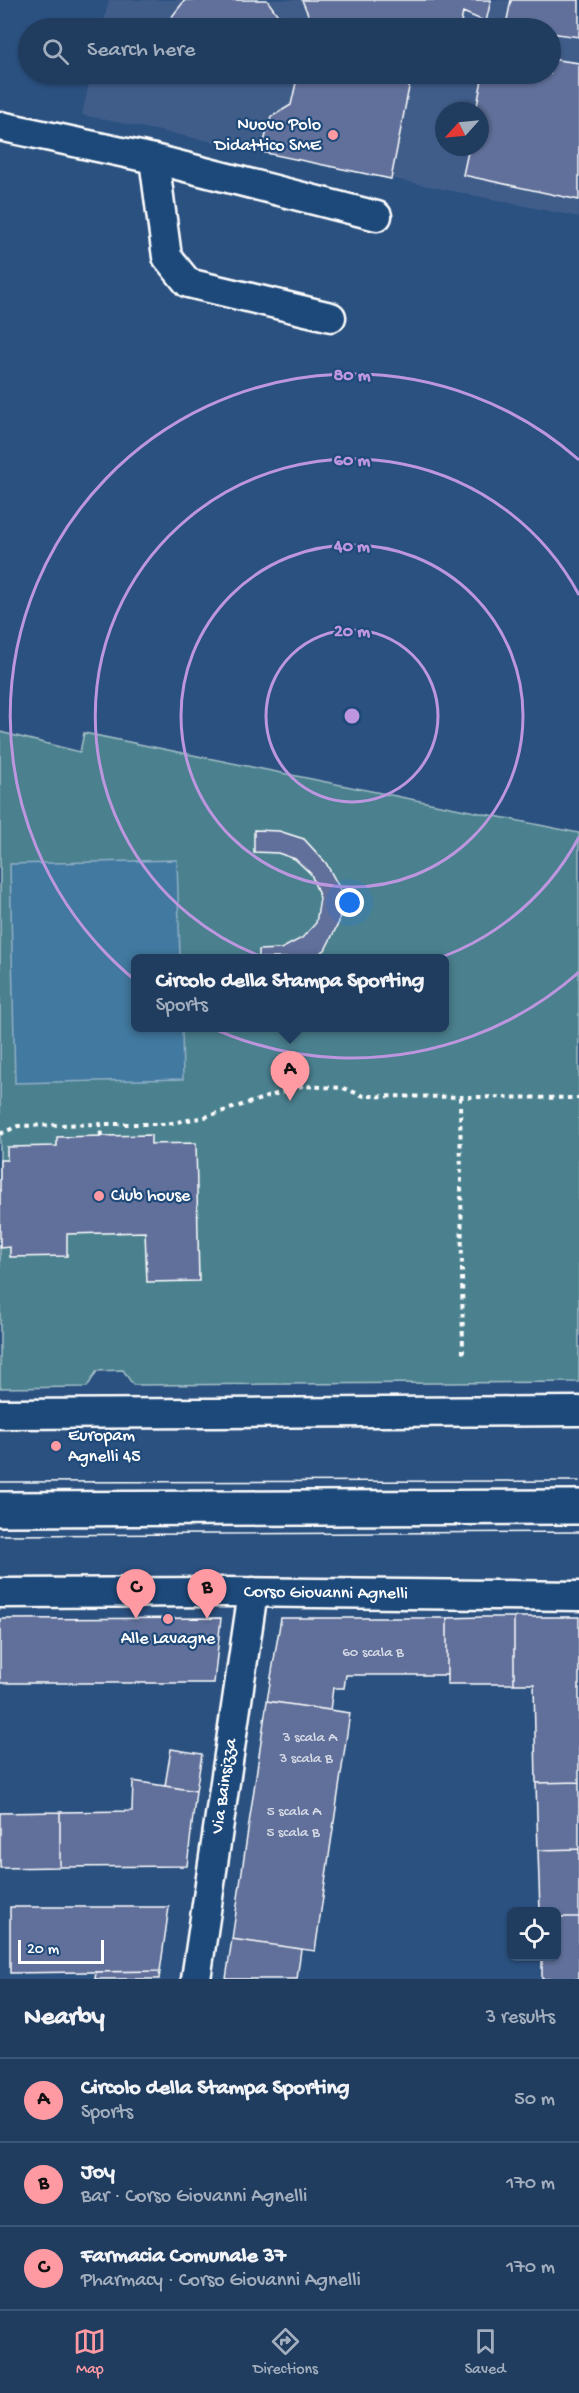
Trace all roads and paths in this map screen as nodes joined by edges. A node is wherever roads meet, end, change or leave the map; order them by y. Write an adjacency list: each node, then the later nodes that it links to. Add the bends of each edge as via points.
1 (0, 126): 2 (street)
2 (153, 159): 3 (street); 4 (street, via 167,257 188,283)
3 (377, 216)
4 (331, 317)
5 (460, 1097): 6 (path); 7 (path, via 364,1096 343,1088 301,1086 205,1117 166,1124); 10 (path)
6 (579, 1098)
7 (100, 1124): 8 (path, via 18,1126); 9 (path)
8 (0, 1134)
9 (101, 1136)
10 (463, 1356)
11 (579, 1411): 12 (street)
12 (0, 1414)
13 (579, 1507): 14 (main road)
14 (0, 1509)
15 (253, 1592): 16 (street, Corso Giovanni Agnelli); 17 (street, Corso Giovanni Agnelli); 18 (street, Via Bainsizza)
16 (0, 1593)
17 (579, 1596)
18 (196, 1979)

